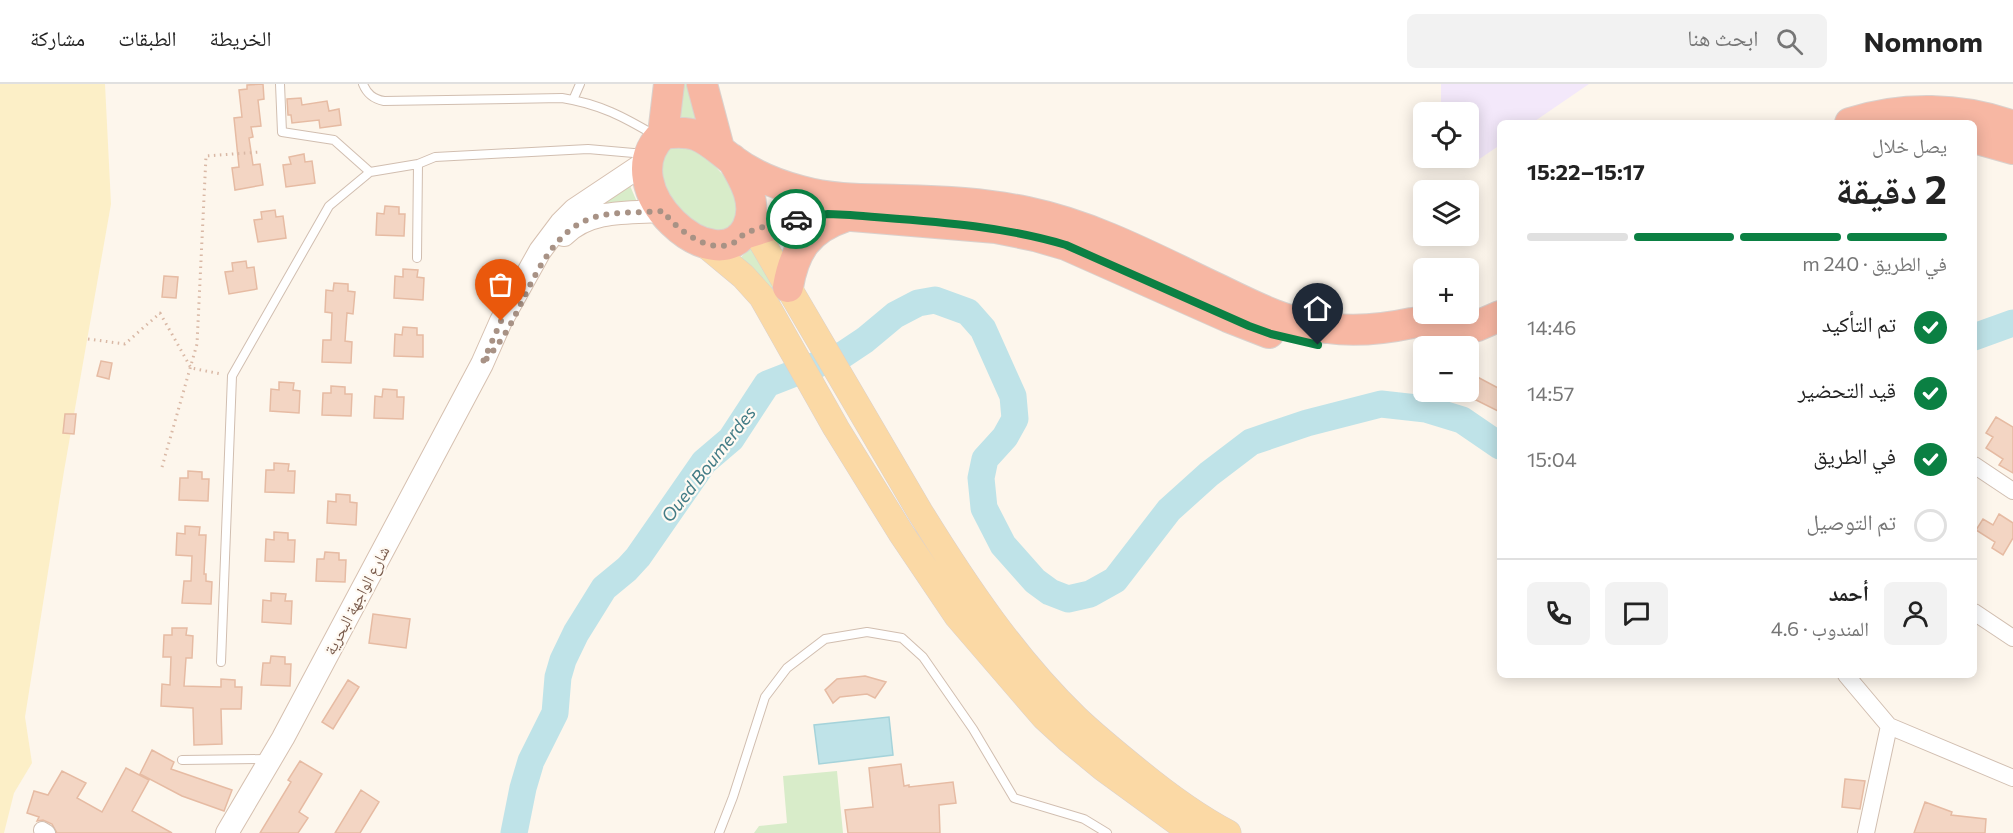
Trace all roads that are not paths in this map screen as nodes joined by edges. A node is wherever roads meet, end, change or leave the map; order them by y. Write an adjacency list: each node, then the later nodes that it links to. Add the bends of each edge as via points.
1 (280, 84): 14 (lane, via 282,132 334,140)
2 (363, 84): 6 (lane, via 373,98 384,101)
3 (580, 84): 6 (lane)
4 (669, 84): 10 (highway)
5 (702, 84): 12 (highway)
6 (573, 100): 10 (lane, via 619,114)
7 (1863, 120): 8 (highway, via 1902,111 1946,112 1992,118)
8 (2013, 126)
9 (1977, 139): 11 (highway)
10 (654, 147): 12 (highway, via 689,132); 13 (lane, via 435,158); 15 (highway, via 649,186); 25 (main road, شارع الواجهة البحرية, via 561,223 540,251)
11 (2013, 149)
12 (725, 154): 17 (highway, via 747,186); 24 (highway, via 779,184 802,192 830,197 966,203 1028,212 1078,225 1291,321 1353,331)
13 (418, 164): 14 (lane); 19 (lane)
14 (370, 172): 30 (lane, via 329,206 232,375)
15 (663, 211): 18 (highway, via 686,234); 25 (main road, شارع الواجهة البحرية, via 599,216 571,229 549,253 509,327)
16 (850, 215): 17 (highway, via 805,217); 21 (highway, via 830,221 800,248 791,267); 23 (highway, via 996,228 1035,236 1066,245 1260,330 1333,348 1403,346)
17 (750, 229): 18 (highway, via 736,242 720,246); 21 (main road)
18 (702, 242): 39 (main road, via 762,297 836,428 957,616 1044,717 1102,768)
19 (417, 258)
20 (1497, 297): 22 (highway)
21 (795, 299): 40 (main road, via 949,559 1007,641 1052,693 1104,743 1163,791)
22 (1479, 305)
23 (1497, 317)
24 (1413, 322)
25 (482, 364): 33 (main road, شارع الواجهة البحرية)
26 (1977, 467): 27 (street)
27 (2013, 491)
28 (1977, 614): 29 (street)
29 (2013, 638)
30 (221, 662)
31 (1849, 678): 32 (street)
32 (1889, 726): 35 (street); 41 (street)
33 (271, 759): 34 (lane); 36 (main road, شارع الواجهة البحرية)
34 (183, 760)
35 (2013, 778)
36 (227, 833)
37 (718, 833): 38 (lane, via 765,697 787,668 825,639 867,632 902,638 923,657 1014,798 1084,819)
38 (1107, 833)
39 (1192, 833)
40 (1228, 833)
41 (1866, 833)

